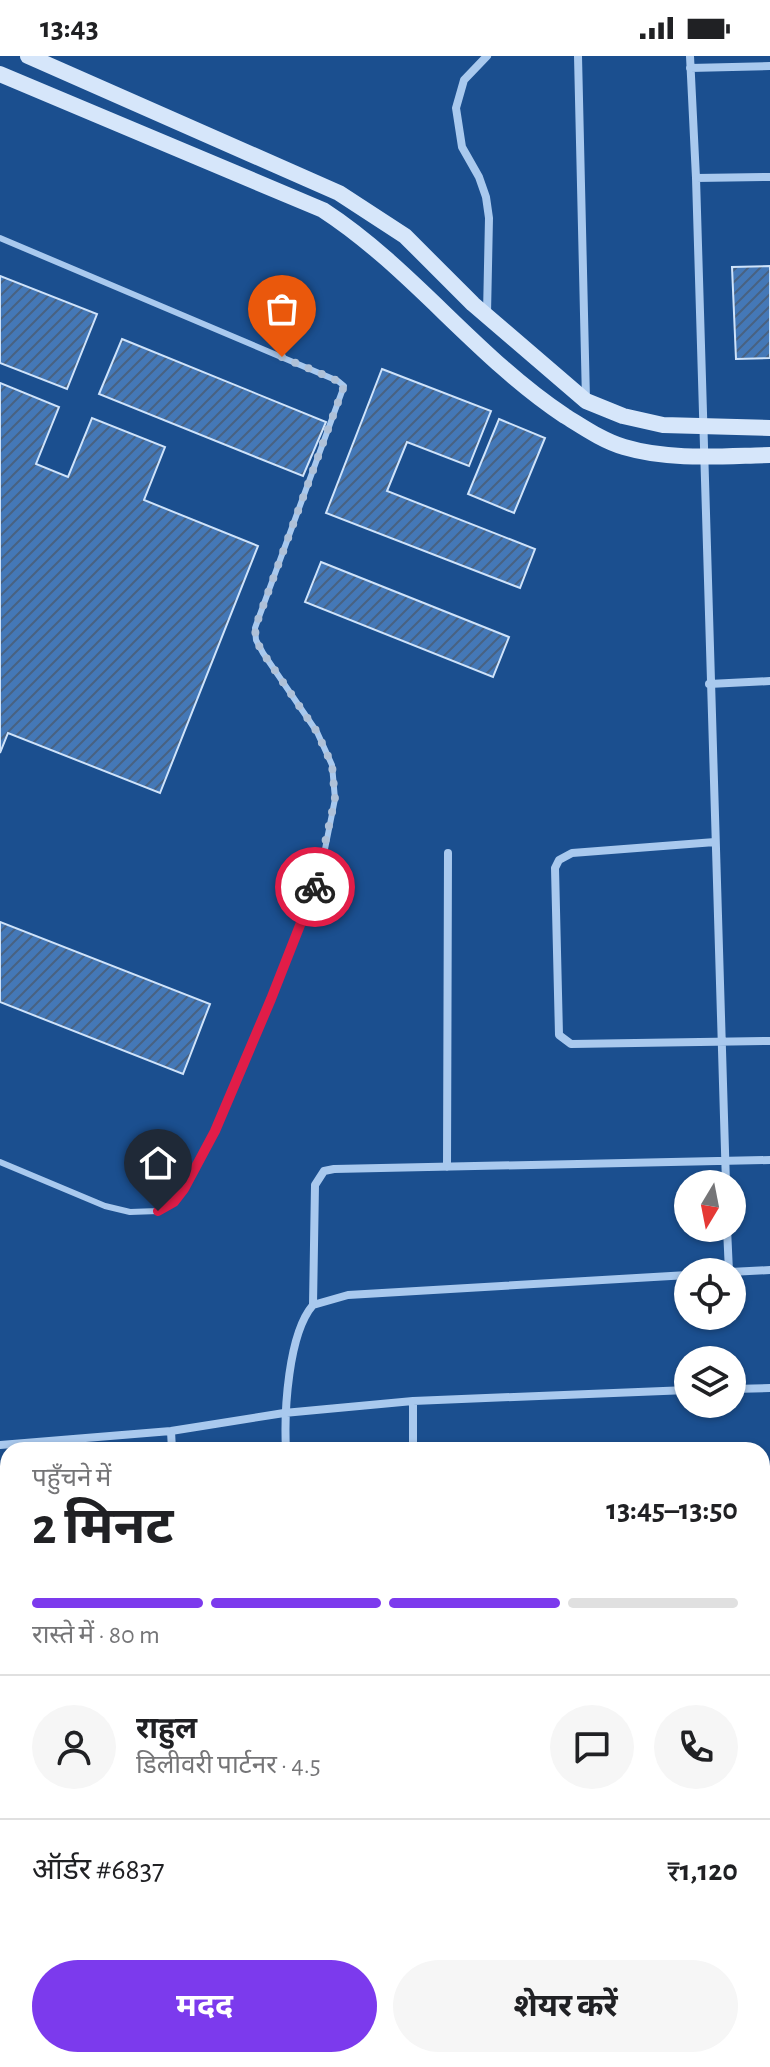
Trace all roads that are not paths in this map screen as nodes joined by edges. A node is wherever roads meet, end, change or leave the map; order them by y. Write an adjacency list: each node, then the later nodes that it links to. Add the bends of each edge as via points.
1 (487, 56): 11 (street, via 464,80 456,108 462,147 486,197)
2 (578, 56): 12 (street)
3 (690, 56): 6 (street)
4 (36, 57): 11 (main road, via 339,193 405,236)
5 (770, 66): 6 (street)
6 (690, 68): 9 (street)
7 (0, 74): 16 (main road, via 323,210 356,231 492,358 591,433 623,447)
8 (770, 177): 9 (street)
9 (696, 178): 13 (street)
10 (0, 238): 24 (lane, via 344,386 255,628 263,653 317,732 332,765 335,799 320,874 215,1131 184,1189 158,1211 105,1206)
11 (487, 315): 12 (main road)
12 (586, 401): 13 (main road, via 663,425)
13 (702, 426): 14 (main road); 16 (street)
14 (770, 428)
15 (770, 455): 16 (main road)
16 (704, 457): 18 (street)
17 (770, 681): 18 (street)
18 (709, 684): 19 (street)
19 (715, 842): 21 (street); 21 (street, via 572,853 559,860 559,1035 571,1044)
20 (448, 853): 26 (street)
21 (724, 1041): 22 (street); 25 (street)
22 (770, 1041)
23 (770, 1160): 25 (street)
24 (0, 1162)
25 (725, 1162): 26 (street); 27 (street)
26 (447, 1167): 31 (street, via 334,1169 319,1176)
27 (725, 1170)
28 (770, 1270): 29 (street)
29 (746, 1271)
30 (674, 1276): 31 (street, via 348,1295)
31 (313, 1305): 36 (street, via 300,1324)
32 (770, 1388): 33 (street)
33 (746, 1389)
34 (674, 1391): 35 (street)
35 (413, 1401): 36 (street); 41 (street)
36 (284, 1413): 37 (street); 40 (street)
37 (171, 1431): 38 (street); 39 (street)
38 (91, 1442)
39 (172, 1442)
40 (286, 1442)
41 (413, 1442)

